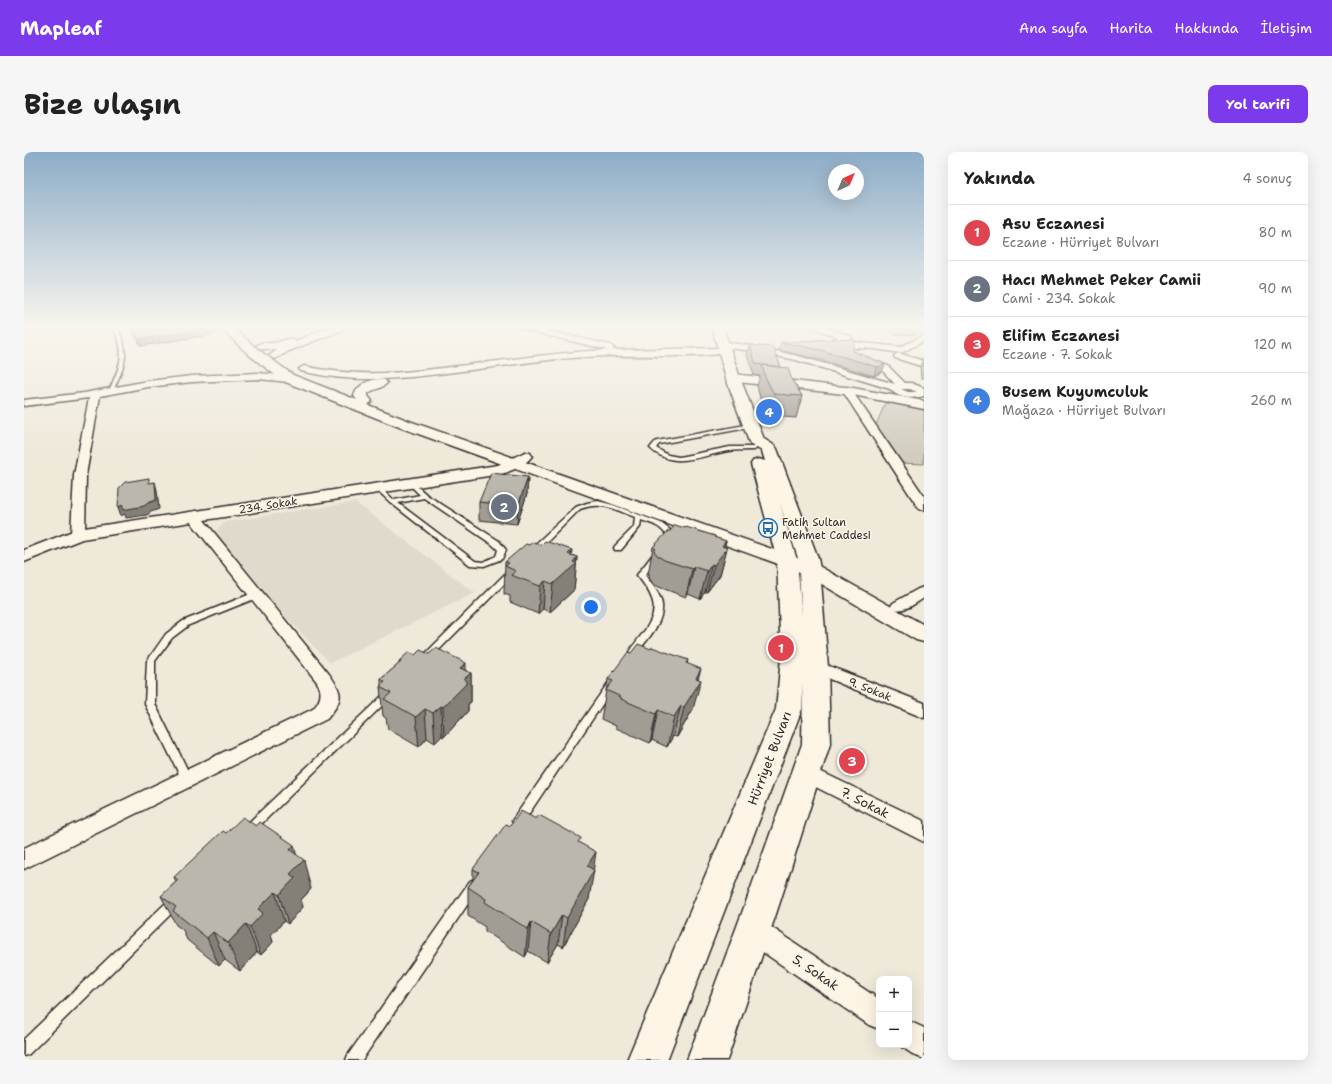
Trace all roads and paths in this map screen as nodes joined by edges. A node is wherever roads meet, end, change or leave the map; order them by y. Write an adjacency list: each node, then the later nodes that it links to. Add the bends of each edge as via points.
1 (120, 369): 17 (lane)
2 (287, 369): 9 (main road)
3 (290, 369): 9 (main road)
4 (465, 369): 9 (street, via 384,378)
5 (482, 369): 12 (street)
6 (730, 369): 11 (main road, Hürriyet Bulvarı)
7 (836, 369): 16 (street)
8 (886, 369): 16 (street)
9 (294, 373): 10 (street); 10 (street); 13 (main road); 23 (main road, via 342,400)
10 (199, 378): 17 (street)
11 (733, 378): 15 (street); 22 (main road, Hürriyet Bulvarı)
12 (380, 383): 13 (street); 19 (main road, via 362,391 361,396)
13 (335, 385): 19 (main road)
14 (921, 388): 16 (street, via 922,393 918,395)
15 (847, 390): 16 (street); 28 (street)
16 (896, 390): 21 (street)
17 (111, 391): 18 (street)
18 (95, 394): 20 (street); 31 (street, via 80,475)
19 (365, 401): 23 (main road)
20 (24, 403)
21 (924, 405)
22 (754, 439): 22 (lane, via 730,449 679,459 666,457 653,448 657,443); 34 (main road, Hürriyet Bulvarı, via 769,494); 34 (main road, Hürriyet Bulvarı, via 769,449)
23 (520, 459): 24 (street, 234. Sokak, via 501,469); 34 (main road)
24 (411, 483): 25 (street, 234. Sokak); 26 (lane)
25 (378, 488): 27 (lane); 30 (street, 234. Sokak)
26 (425, 496): 27 (lane); 27 (lane, via 496,543 502,550 499,557 484,564 473,563)
27 (393, 502)
28 (924, 506)
29 (638, 516): 32 (lane, via 637,527); 40 (lane, via 659,524 668,531 672,539 641,575 658,606 655,620); 42 (lane, via 598,503 578,508)
30 (194, 517): 31 (street, 234. Sokak); 36 (street)
31 (78, 534): 33 (street, 234. Sokak)
32 (618, 548)
33 (24, 557)
34 (797, 558): 37 (main road); 39 (main road); 41 (main road, Hürriyet Bulvarı); 60 (main road, Hürriyet Bulvarı, via 789,709)
35 (924, 592): 37 (street)
36 (256, 596): 47 (lane, via 186,623 169,636 151,661 150,704); 47 (street, via 323,678 330,689 330,702 320,714)
37 (899, 606): 38 (main road)
38 (924, 620)
39 (924, 634)
40 (628, 660)
41 (816, 667): 45 (street, 9. Sokak); 46 (main road, Hürriyet Bulvarı, via 816,744)
42 (415, 668)
43 (619, 673): 48 (lane)
44 (398, 684): 50 (lane)
45 (924, 711)
46 (807, 773): 49 (street, 7. Sokak); 54 (main road, Hürriyet Bulvarı)
47 (187, 779): 51 (street)
48 (511, 831)
49 (924, 832)
50 (241, 838)
51 (24, 859)
52 (479, 877): 59 (lane)
53 (185, 892): 58 (lane)
54 (753, 930): 55 (street, 5. Sokak); 61 (main road, Hürriyet Bulvarı)
55 (876, 1012)
56 (912, 1037): 57 (street)
57 (924, 1045)
58 (24, 1049)
59 (353, 1060)
60 (647, 1060)
61 (707, 1060)

